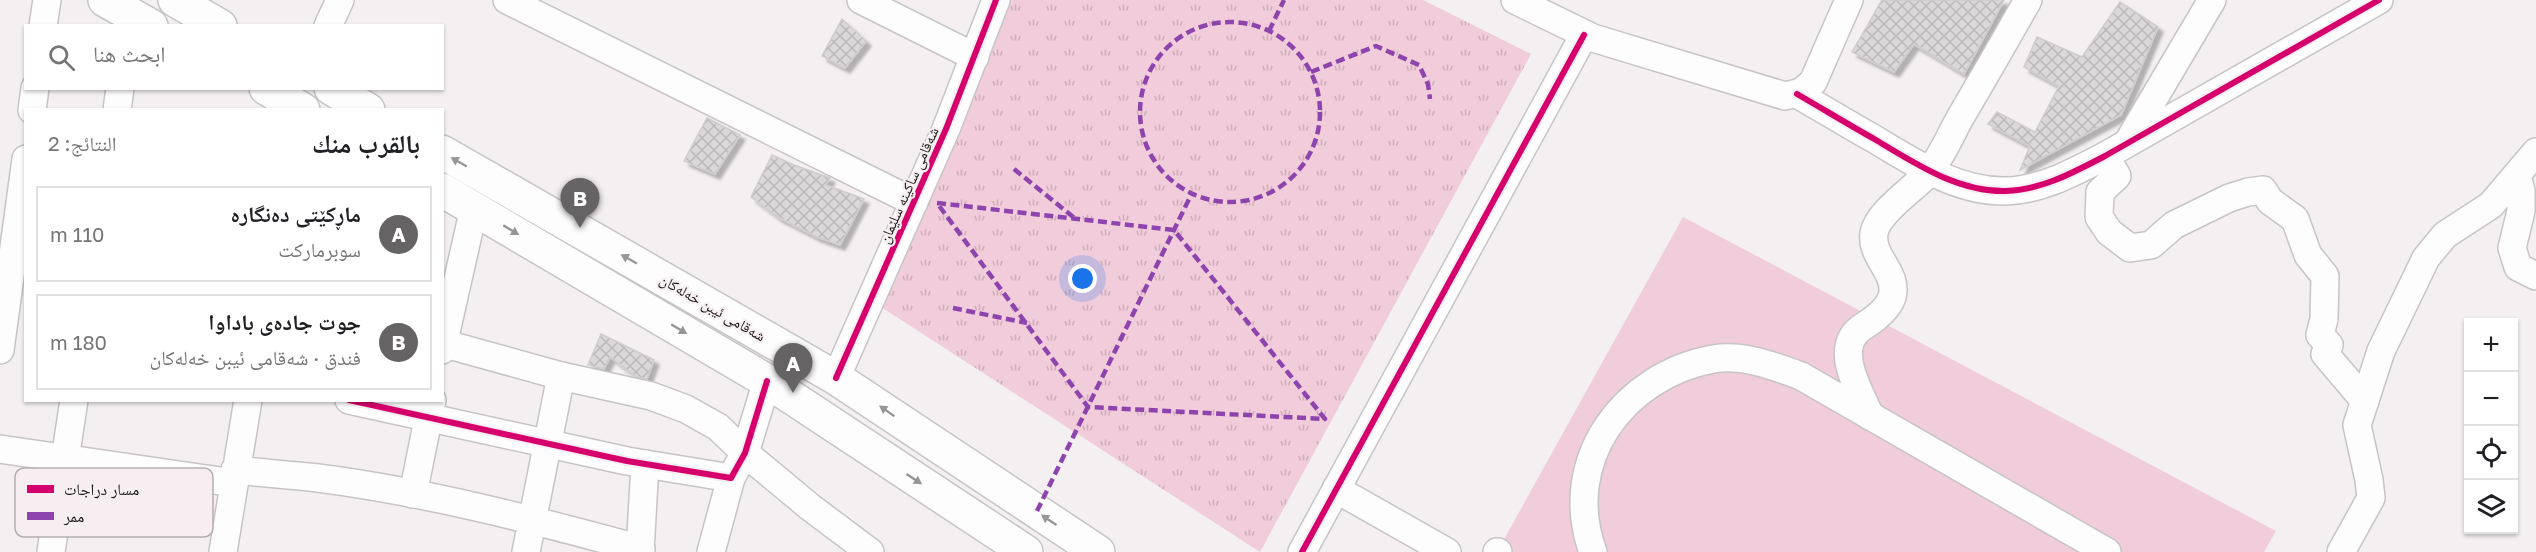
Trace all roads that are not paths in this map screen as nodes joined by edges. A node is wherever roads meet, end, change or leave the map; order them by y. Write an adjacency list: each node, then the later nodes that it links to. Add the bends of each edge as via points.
1 (47, 0): 12 (street)
2 (340, 0): 14 (street)
3 (507, 0): 31 (street)
4 (861, 0): 16 (street)
5 (996, 0): 16 (street, شەقامی ساکینە سلێمان)
6 (1515, 0): 15 (street)
7 (1849, 0): 20 (street, via 1813,82)
8 (2028, 0): 27 (street)
9 (2212, 0): 24 (street)
10 (2379, 0): 24 (street)
11 (182, 12): 13 (main road)
12 (44, 24)
13 (215, 24)
14 (329, 24)
15 (1584, 35): 20 (street, via 1785,96); 57 (street)
16 (975, 57): 31 (street, شەقامی ساکینە سلێمان)
17 (35, 90): 21 (street)
18 (120, 90): 22 (street)
19 (334, 90): 23 (main road)
20 (1797, 94): 27 (street)
21 (32, 108)
22 (117, 108)
23 (365, 108)
24 (2116, 149): 27 (street, via 2067,176 2035,187 2006,191 1975,187); 41 (street, via 2117,176 2100,192 2099,218 2109,232 2130,248 2151,245 2174,225 2248,192 2263,190 2270,201 2295,219 2308,255 2325,276 2320,335 2329,345 2325,354)
25 (2536, 152): 28 (street)
26 (444, 153): 39 (main road, شەقامی ئیبن خەلەکان, one-way to 26)
27 (1929, 172): 46 (street, via 1880,220 1874,233 1875,247 1894,290 1891,301 1856,334 1848,351 1849,366)
28 (2517, 175): 33 (street, via 2521,211 2512,248 2518,267); 41 (street, via 2491,205 2445,235 2426,258 2381,351)
29 (24, 179): 34 (street)
30 (444, 191): 32 (main road)
31 (914, 202): 39 (street, شەقامی ساکینە سلێمان)
32 (474, 208): 35 (street); 40 (main road, one-way to 40)
33 (2536, 276)
34 (10, 319): 37 (street)
35 (444, 341)
36 (444, 345): 38 (street)
37 (0, 350)
38 (561, 376): 47 (street); 49 (street, via 651,396 686,409 718,427)
39 (836, 378): 68 (main road, شەقامی ئیبن خەلەکان, one-way to 39)
40 (768, 381): 49 (street); 67 (main road, one-way to 67)
41 (2365, 401): 73 (street, via 2357,425 2371,498)
42 (74, 402): 50 (street)
43 (248, 402): 55 (street)
44 (367, 402): 45 (street)
45 (430, 409): 47 (street); 58 (street)
46 (1870, 416): 71 (street, via 1801,376 1762,361 1714,359 1668,372 1628,399 1599,438 1585,484 1586,532); 72 (street)
47 (548, 443): 51 (street); 59 (street)
48 (0, 448): 50 (street)
49 (745, 453): 56 (street); 66 (street)
50 (65, 458): 52 (street); 53 (street)
51 (645, 464): 56 (street); 61 (street)
52 (64, 468)
53 (154, 468)
54 (213, 475): 55 (street)
55 (235, 477): 58 (street, via 318,478); 63 (street)
56 (731, 478): 65 (street)
57 (1336, 489): 69 (street); 70 (street)
58 (413, 494): 59 (street)
59 (533, 520): 61 (street); 64 (street)
60 (53, 537): 62 (street)
61 (640, 550)
62 (51, 552)
63 (223, 552)
64 (526, 552)
65 (711, 552)
66 (870, 552)
67 (1026, 552)
68 (1097, 552)
69 (1302, 552)
70 (1447, 552)
71 (1593, 552)
72 (2107, 552)
73 (2342, 552)

